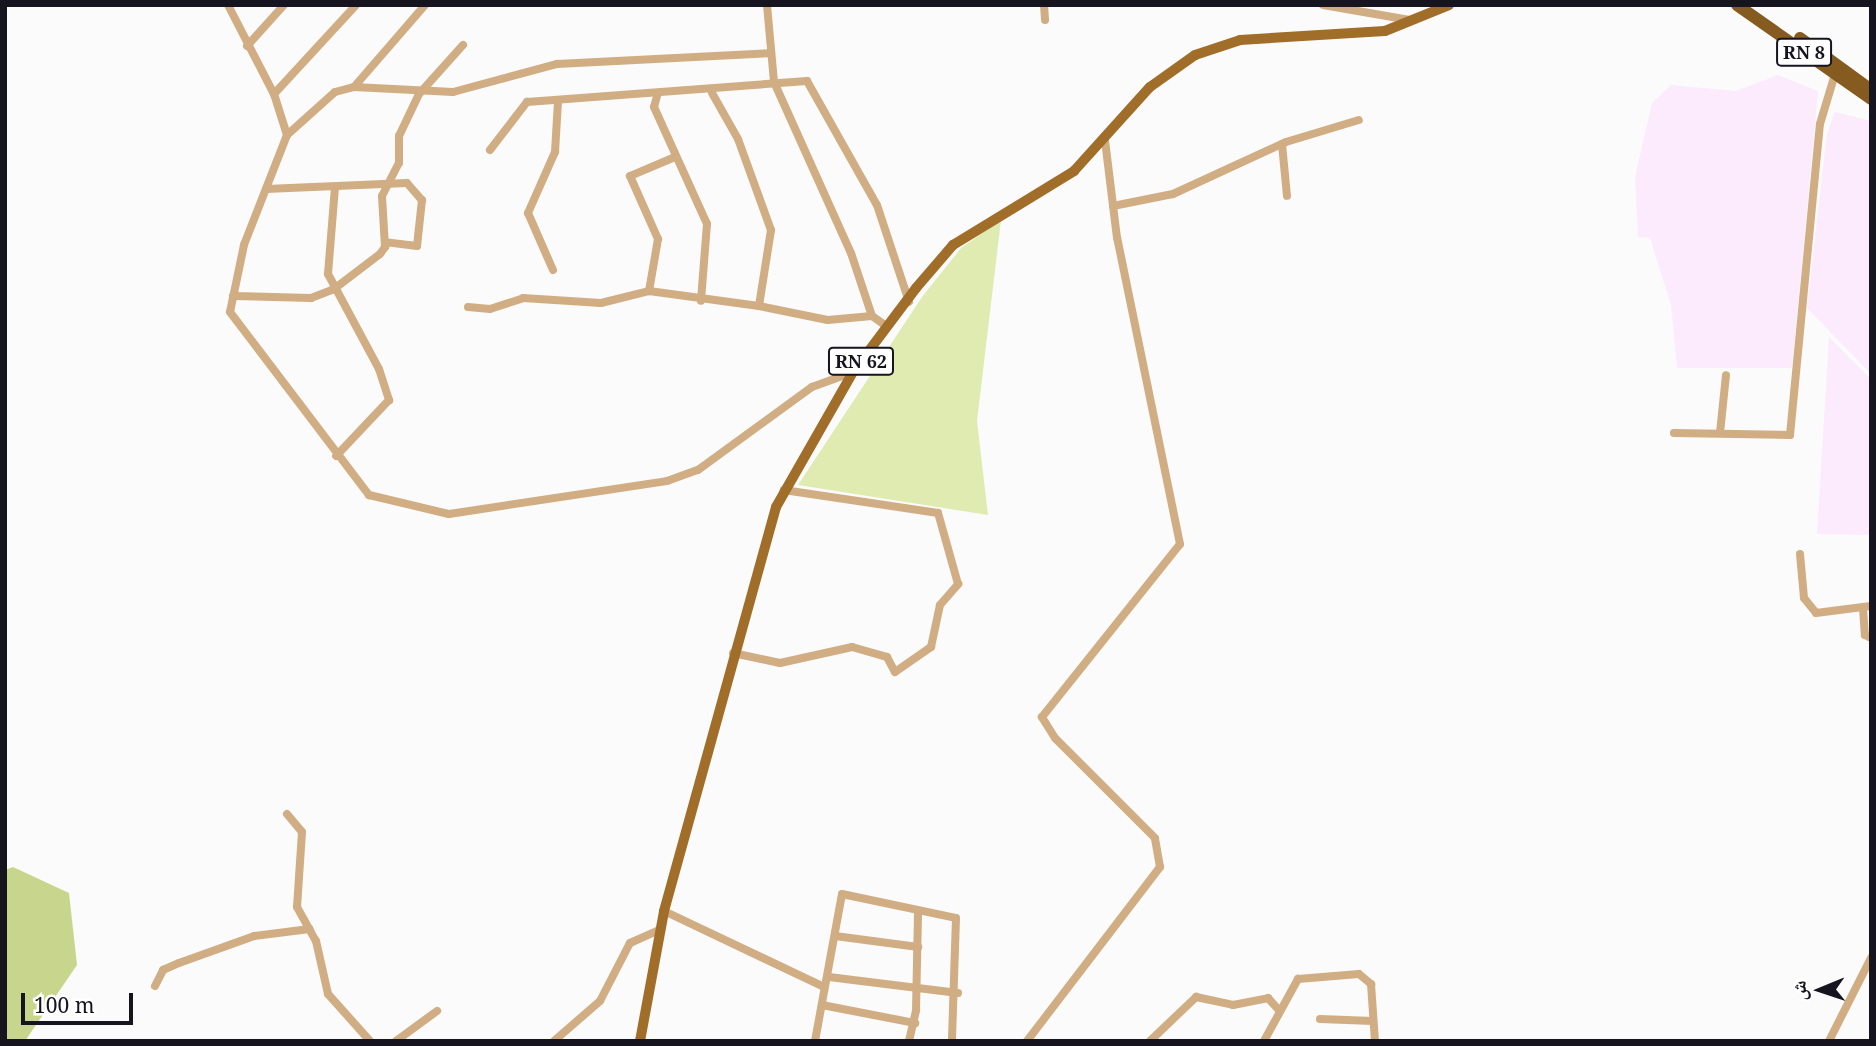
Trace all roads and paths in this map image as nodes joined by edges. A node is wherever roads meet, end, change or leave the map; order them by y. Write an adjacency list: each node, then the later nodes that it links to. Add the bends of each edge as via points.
1 (228, 5): 14 (street)
2 (284, 5): 14 (street)
3 (356, 5): 20 (street)
4 (425, 5): 18 (street)
5 (767, 5): 15 (street)
6 (1044, 5): 11 (street)
7 (1323, 5): 12 (street)
8 (1449, 5): 12 (main road, RN 62)
9 (1737, 5): 16 (highway, RN 8)
10 (1751, 5): 19 (highway, RN 8)
11 (1045, 20)
12 (1417, 21): 28 (main road, RN 62, via 1385,31 1216,45 1150,87)
13 (463, 45): 22 (street)
14 (247, 46): 20 (street)
15 (771, 53): 17 (street); 22 (street, via 557,64 453,92)
16 (1835, 74): 24 (highway, RN 8); 51 (street, via 1821,124 1790,435)
17 (774, 82): 21 (street); 43 (street, via 807,81 814,88 877,205); 46 (street, via 851,253)
18 (354, 87): 22 (street); 27 (street, via 335,92)
19 (1871, 89)
20 (274, 93): 27 (street)
21 (712, 93): 23 (street); 44 (street, via 748,160 771,230)
22 (419, 94): 32 (street, via 399,136 399,163)
23 (657, 96): 25 (street); 31 (street, via 654,107)
24 (1871, 99)
25 (558, 101): 30 (street, via 519,107 512,128); 38 (street, via 555,152 528,212)
26 (1359, 120): 29 (street)
27 (287, 135): 34 (street)
28 (1105, 140): 36 (street); 43 (main road, RN 62, via 1074,171 953,245)
29 (1282, 144): 35 (street); 36 (street, via 1173,194)
30 (490, 150)
31 (676, 157): 40 (street, via 630,176 658,239); 42 (street, via 684,163 707,224)
32 (390, 179): 33 (street); 37 (street, via 380,217); 37 (street, via 407,183 422,200 421,234 417,246)
33 (335, 187): 34 (street); 39 (street, via 327,263)
34 (266, 189): 41 (street)
35 (1287, 196)
36 (1114, 206): 84 (street, via 1180,544 1160,577 1042,717 1055,738 1155,838 1160,867)
37 (385, 242): 39 (street)
38 (553, 270)
39 (334, 289): 41 (street, via 311,298); 52 (street, via 379,369 389,400)
40 (649, 291): 42 (street); 45 (street, via 601,303 523,298 490,309)
41 (233, 296): 52 (street, via 230,312)
42 (701, 301): 44 (street)
43 (909, 302): 47 (main road, RN 62)
44 (759, 306): 46 (street, via 828,320)
45 (468, 307)
46 (872, 316): 47 (street)
47 (888, 327): 48 (main road, RN 62)
48 (853, 372): 52 (street, via 812,387 698,470 614,490 449,514 369,495); 53 (main road, RN 62)
49 (1726, 375): 51 (street)
50 (1674, 433): 51 (street)
51 (1720, 433)
52 (336, 456)
53 (784, 490): 57 (main road, RN 62); 57 (street, via 938,513 958,584 940,605 931,647 895,671 887,657 852,647 780,663)
54 (1800, 554): 55 (street, via 1808,606 1816,612)
55 (1867, 607): 56 (street, via 1865,635)
56 (1871, 638)
57 (733, 653): 59 (main road, RN 62)
58 (287, 814): 61 (street, via 302,832 298,907)
59 (664, 911): 62 (main road, RN 62); 68 (street)
60 (918, 911): 63 (street, via 842,894); 64 (street); 70 (street, via 956,918)
61 (310, 929): 67 (street, via 254,936 179,963 163,970); 78 (street, via 328,994)
62 (661, 929): 79 (street, via 630,943 600,1001); 80 (main road, RN 62)
63 (835, 936): 64 (street); 66 (street)
64 (918, 947): 69 (street)
65 (1871, 958): 88 (street)
66 (829, 977): 68 (street); 69 (street)
67 (155, 986)
68 (824, 988): 71 (street)
69 (917, 988): 70 (street); 76 (street)
70 (958, 993): 83 (street)
71 (822, 1005): 76 (street); 81 (street)
72 (1278, 1009): 75 (street, via 1298,979 1359,974 1371,984); 85 (street, via 1268,998 1233,1005 1196,997); 86 (street)
73 (437, 1011): 77 (street)
74 (1320, 1019): 75 (street)
75 (1373, 1021): 87 (street)
76 (915, 1023): 82 (street)
77 (400, 1040)
78 (370, 1041)
79 (554, 1041)
80 (640, 1041)
81 (815, 1041)
82 (909, 1041)
83 (952, 1041)
84 (1027, 1041)
85 (1150, 1041)
86 (1264, 1041)
87 (1375, 1041)
88 (1829, 1041)

